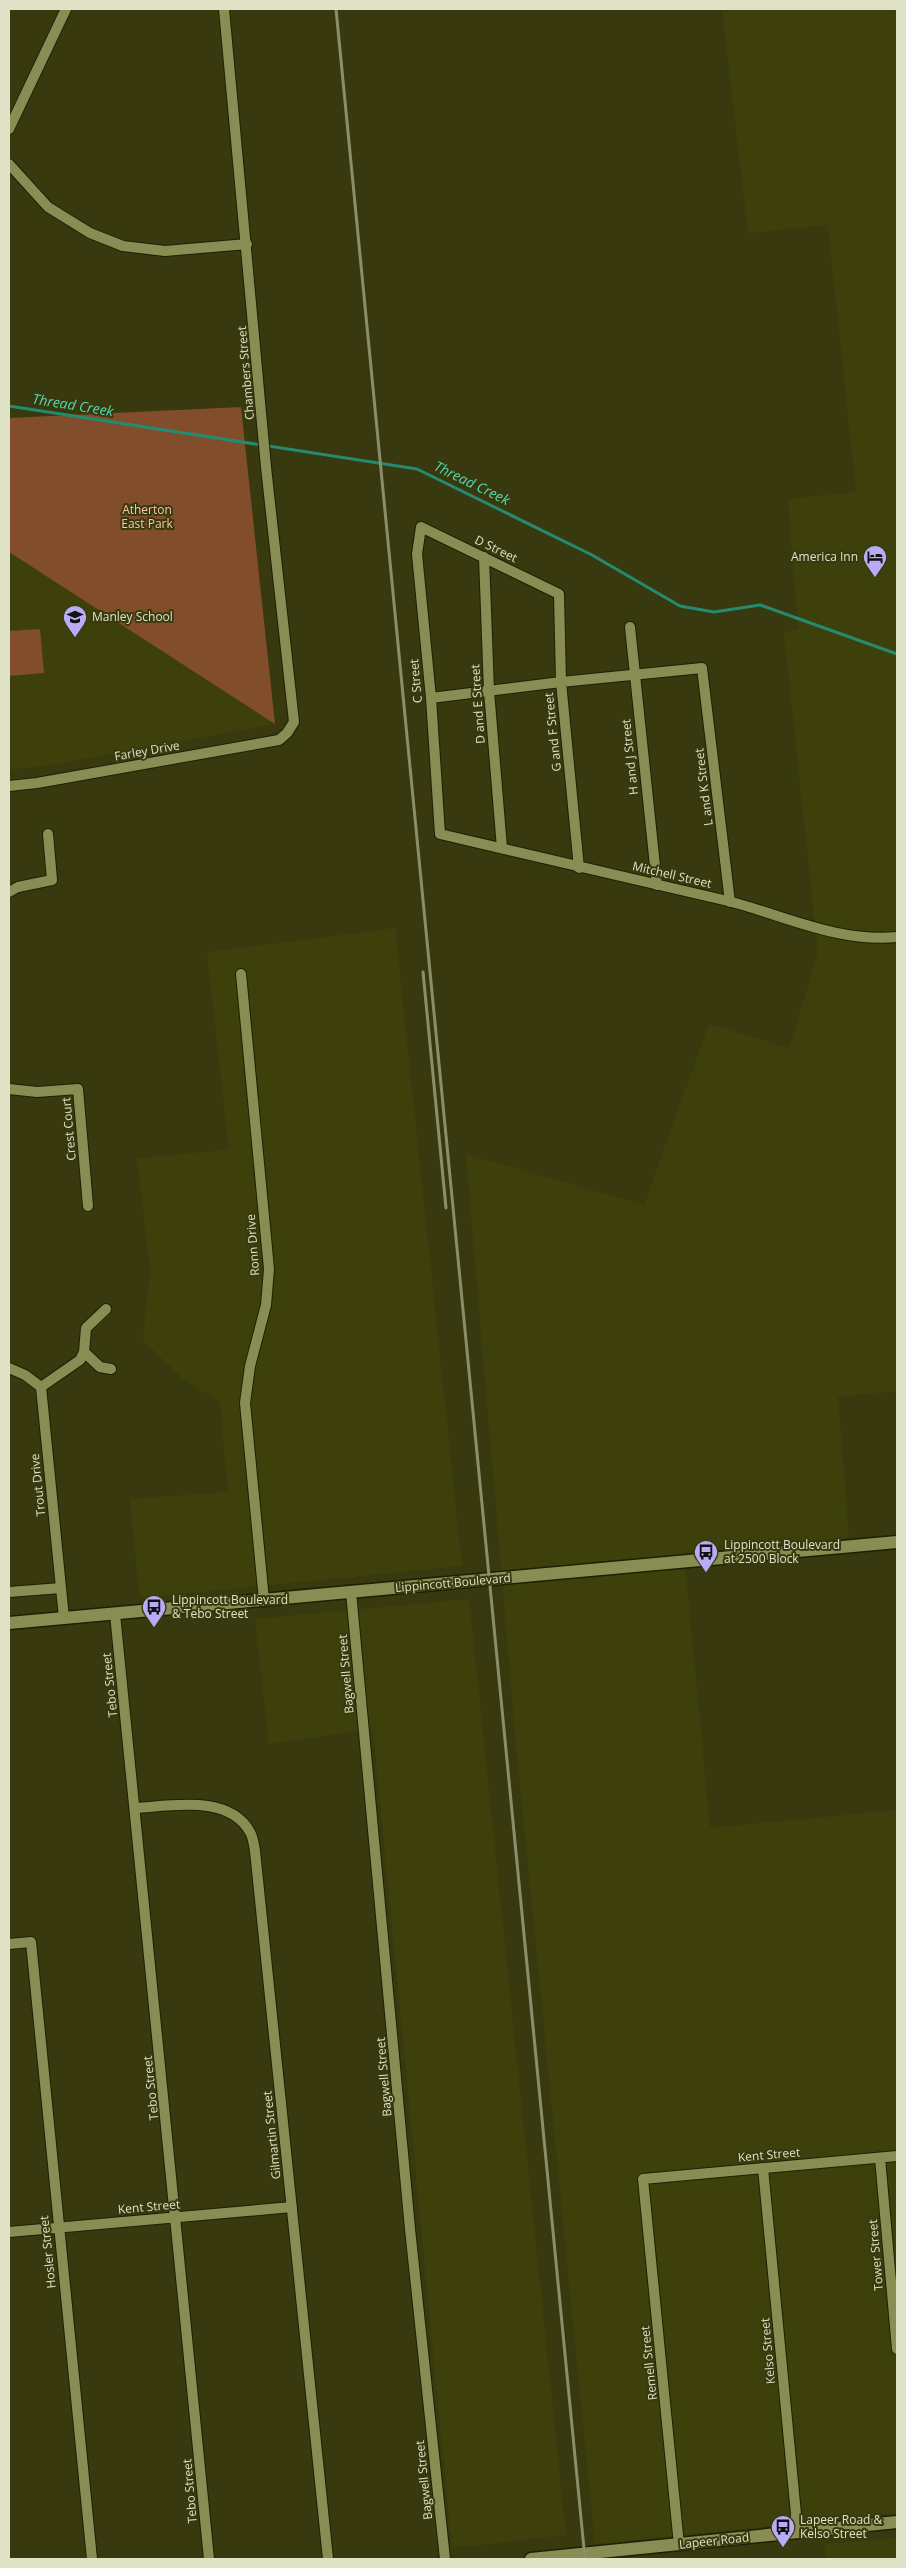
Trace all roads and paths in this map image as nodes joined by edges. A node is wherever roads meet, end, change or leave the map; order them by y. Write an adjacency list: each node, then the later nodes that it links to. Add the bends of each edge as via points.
1 (66, 9): 3 (street)
2 (224, 9): 5 (street, Chambers Street)
3 (9, 129)
4 (9, 164): 5 (street, via 48,207 90,233 123,246 165,250)
5 (247, 244): 14 (street, Chambers Street, via 266,467 294,722)
6 (421, 527): 7 (street, D Street); 13 (street, C Street, via 417,554)
7 (484, 557): 8 (street, D Street); 12 (street, D and E Street)
8 (559, 594): 11 (street, G and F Street)
9 (630, 627): 10 (street, H and J Street)
10 (634, 676): 11 (street); 20 (street, H and J Street); 22 (street, L and K Street, via 702,668)
11 (561, 682): 12 (street); 19 (street, G and F Street)
12 (489, 691): 13 (street); 18 (street, D and E Street)
13 (431, 698): 17 (street, C Street)
14 (287, 733): 15 (street, Farley Drive, via 279,740)
15 (9, 786)
16 (48, 834): 21 (street, via 52,880)
17 (440, 834): 18 (street, Mitchell Street)
18 (502, 848): 19 (street, Mitchell Street)
19 (579, 868): 20 (street, Mitchell Street)
20 (657, 885): 22 (street, Mitchell Street)
21 (9, 892)
22 (730, 902): 23 (street, Mitchell Street, via 850,936)
23 (897, 937)
24 (241, 974): 36 (street, Ronn Drive, via 269,1269 266,1304 250,1366 245,1403)
25 (9, 1089): 26 (street, Crest Court, via 37,1092 78,1089)
26 (88, 1206)
27 (106, 1309): 28 (street, via 86,1328)
28 (82, 1356): 30 (street, via 100,1367); 31 (street)
29 (9, 1368): 31 (street)
30 (111, 1369)
31 (41, 1387): 33 (street, Trout Drive)
32 (897, 1542): 35 (street, Lippincott Boulevard)
33 (61, 1588): 34 (street); 38 (street, Trout Drive)
34 (9, 1592)
35 (351, 1592): 36 (street, Lippincott Boulevard); 57 (street, Bagwell Street)
36 (264, 1600): 37 (street, Lippincott Boulevard)
37 (115, 1614): 38 (street, Lippincott Boulevard); 40 (street, Tebo Street)
38 (64, 1618): 39 (street, Lippincott Boulevard)
39 (9, 1624)
40 (135, 1808): 46 (street, Gilmartin Street, via 196,1804 217,1808 239,1819 251,1833); 47 (street, Tebo Street)
41 (9, 1944): 48 (street, Hosler Street, via 30,1942)
42 (897, 2156): 43 (street, Kent Street)
43 (880, 2158): 44 (street, Kent Street); 50 (street, Tower Street)
44 (763, 2168): 45 (street, Kent Street); 52 (street, Kelso Street, via 796,2514)
45 (643, 2179): 53 (street, Remell Street)
46 (292, 2207): 47 (street, Kent Street); 56 (street, Gilmartin Street)
47 (177, 2217): 48 (street, Kent Street); 55 (street, Tebo Street)
48 (58, 2227): 49 (street, Kent Street); 54 (street, Hosler Street)
49 (9, 2232)
50 (897, 2349)
51 (897, 2522): 52 (street, Lapeer Road)
52 (795, 2533): 53 (street, Lapeer Road)
53 (679, 2545): 58 (street, Lapeer Road)
54 (92, 2559)
55 (209, 2559)
56 (328, 2559)
57 (445, 2559)
58 (531, 2559)

